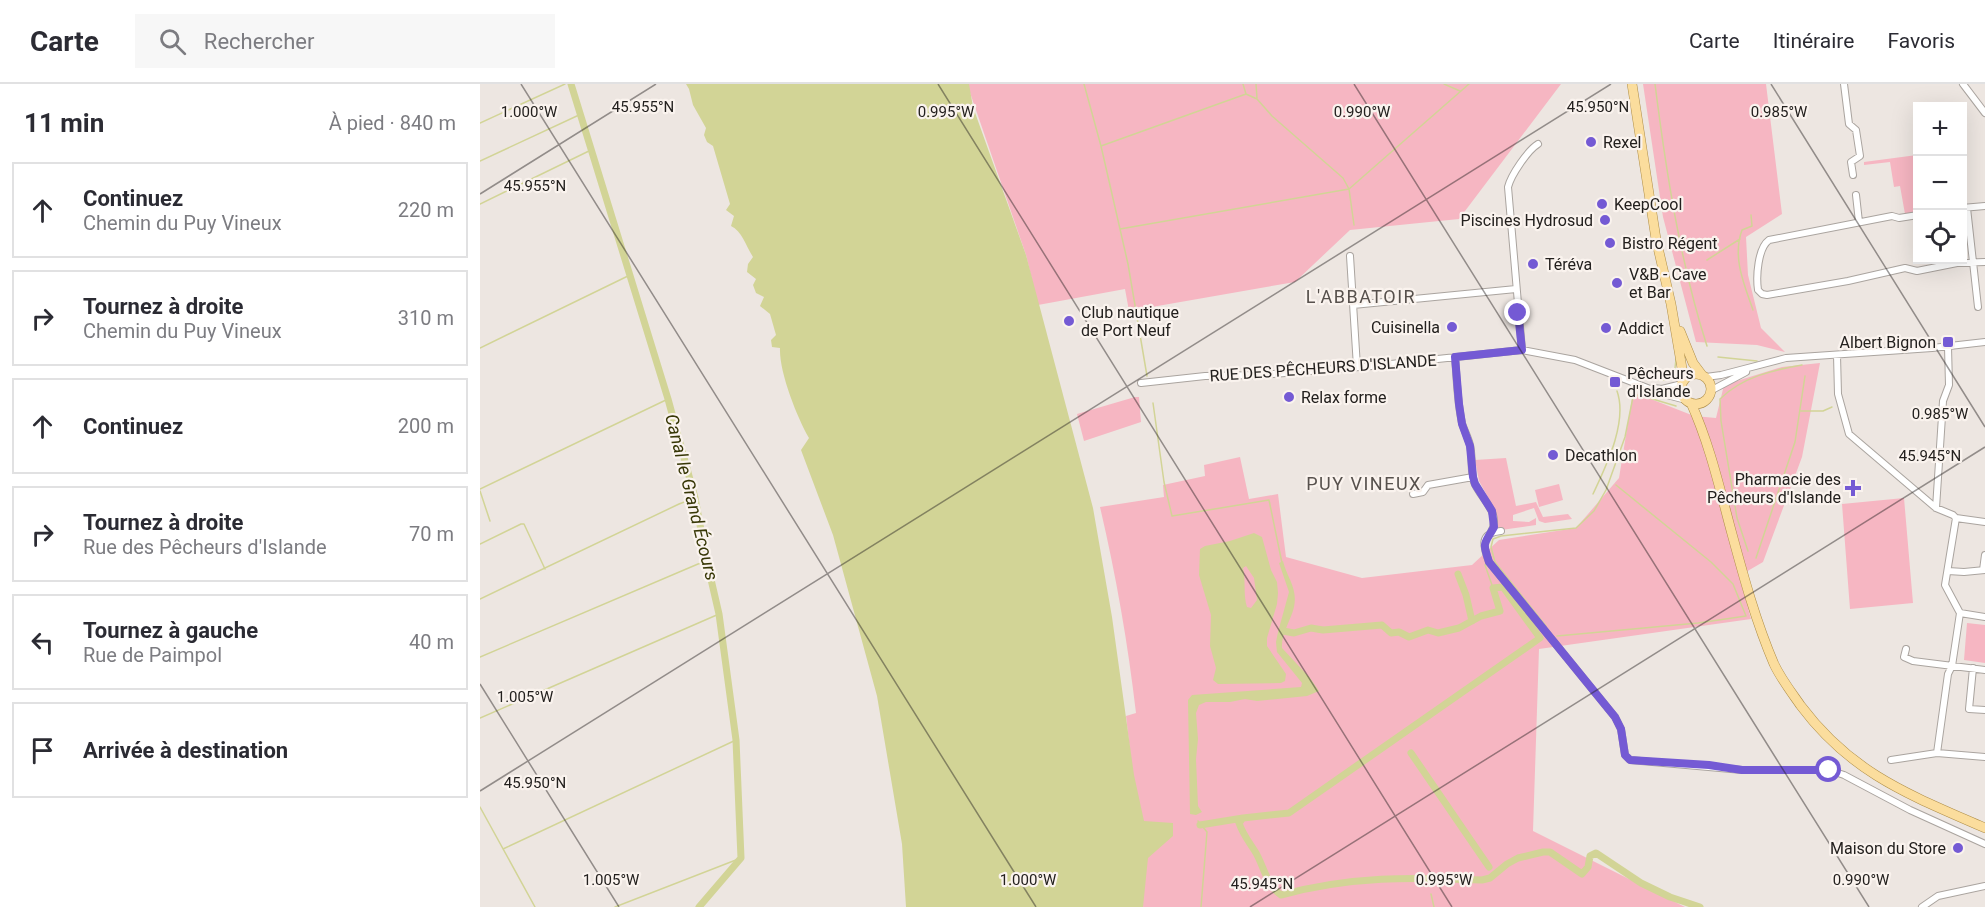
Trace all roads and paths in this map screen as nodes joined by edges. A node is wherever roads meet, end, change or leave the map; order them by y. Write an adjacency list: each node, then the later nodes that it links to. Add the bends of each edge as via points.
1 (1632, 84): 17 (main road, via 1656,239)
2 (1844, 84): 6 (street, via 1849,124 1856,130 1860,156 1851,162)
3 (1964, 84): 4 (street)
4 (1985, 113)
5 (1538, 144): 16 (street, via 1508,186)
6 (1853, 175)
7 (1856, 195): 12 (street)
8 (1985, 206): 9 (street)
9 (1967, 208)
10 (1965, 210): 14 (street)
11 (1913, 216): 12 (street)
12 (1859, 222): 14 (street, via 1769,240 1762,252 1758,290 1767,295 1905,268 1917,271)
13 (1350, 256): 18 (street)
14 (1973, 262): 15 (street); 19 (street)
15 (1985, 262)
16 (1516, 289): 18 (street); 22 (street)
17 (1671, 304): 27 (main road, via 1690,356); 28 (main road)
18 (1353, 305): 26 (street)
19 (1978, 307)
20 (1985, 342): 21 (street)
21 (1948, 347): 23 (street); 37 (street, via 1949,385 1943,401)
22 (1522, 350): 24 (street, RUE DES PÊCHEURS D'ISLANDE); 30 (street, RUE DES PÊCHEURS D'ISLANDE, via 1575,360)
23 (1837, 355): 25 (street, via 1786,358); 37 (street, via 1838,394 1849,434)
24 (1455, 357): 26 (street, RUE DES PÊCHEURS D'ISLANDE); 35 (street, via 1459,404)
25 (1763, 365): 27 (street); 31 (street)
26 (1357, 367): 29 (street, RUE DES PÊCHEURS D'ISLANDE)
27 (1704, 376): 28 (main road, via 1692,374); 31 (main road)
28 (1683, 382): 30 (street, RUE DES PÊCHEURS D'ISLANDE, via 1662,389); 32 (main road, via 1682,393)
29 (1141, 383)
30 (1642, 387): 32 (street, RUE DES PÊCHEURS D'ISLANDE)
31 (1712, 390): 33 (main road)
32 (1689, 402): 33 (main road); 34 (main road)
33 (1704, 402): 34 (main road)
34 (1711, 456): 55 (main road, via 1743,575 1775,666 1789,690 1822,732 1859,764 1911,795)
35 (1473, 477): 36 (street, via 1428,485 1424,492); 41 (street, via 1492,511)
36 (1413, 494)
37 (1936, 508): 38 (street)
38 (1956, 518): 39 (street); 44 (street)
39 (1985, 522)
40 (1501, 531): 41 (street)
41 (1491, 532): 56 (street, via 1484,545 1489,561 1615,717 1625,755 1630,760 1742,770 1829,770)
42 (1985, 555): 43 (street)
43 (1984, 570): 44 (street)
44 (1948, 571): 45 (street, via 1945,585)
45 (1960, 614): 46 (street); 48 (street)
46 (1985, 617)
47 (1906, 649): 48 (street, via 1904,657 1912,661)
48 (1952, 666): 49 (street); 52 (street)
49 (1973, 668): 50 (street); 51 (street, via 1968,709)
50 (1985, 670)
51 (1985, 710)
52 (1937, 753): 53 (street); 54 (street)
53 (1985, 757)
54 (1891, 760)
55 (1985, 828)
56 (1985, 844)
57 (1985, 886): 58 (street, via 1938,896)
58 (1922, 907)

